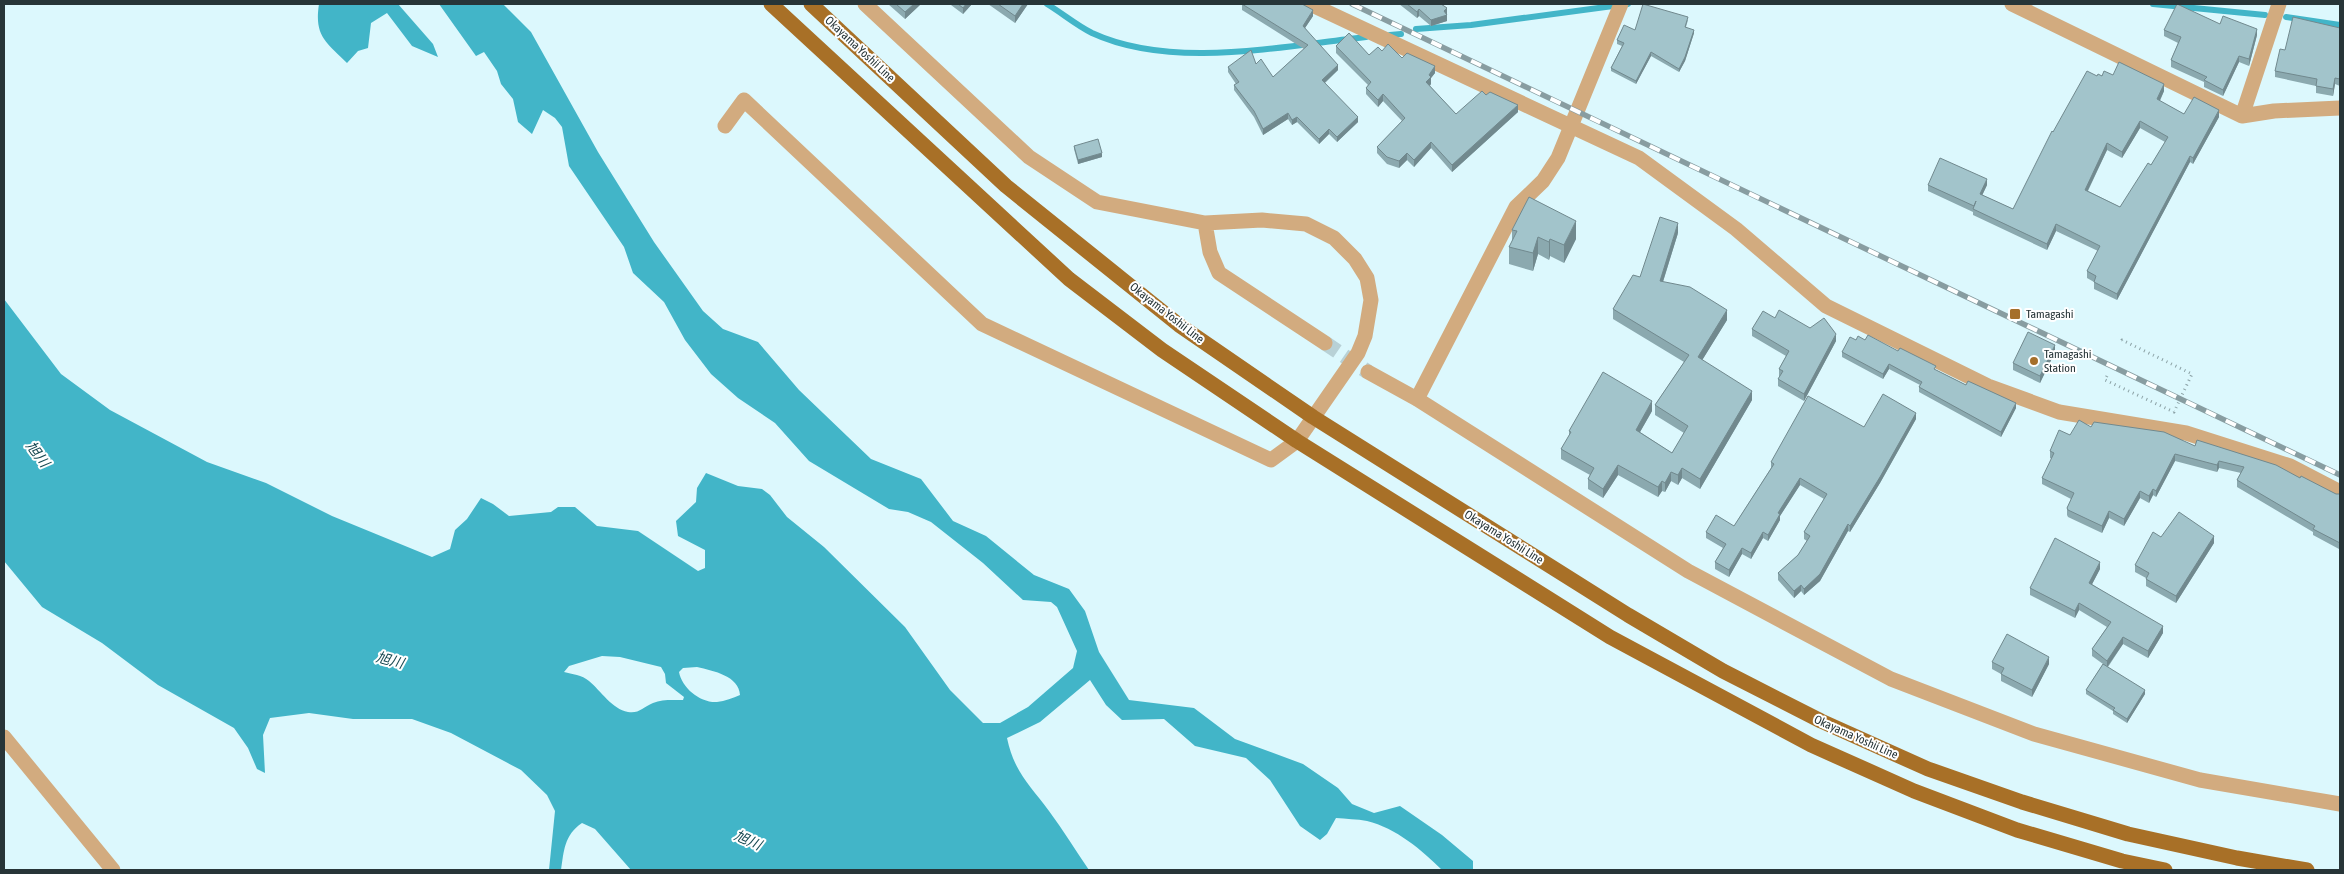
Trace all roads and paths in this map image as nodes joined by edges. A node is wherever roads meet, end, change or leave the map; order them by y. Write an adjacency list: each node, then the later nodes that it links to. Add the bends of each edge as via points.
1 (771, 4): 19 (main road, Okayama Yoshii Line, via 1069,279 1162,350)
2 (811, 4): 18 (main road, Okayama Yoshii Line, via 1006,186 1180,325)
3 (865, 4): 12 (street, via 1029,157 1097,202)
4 (1310, 4): 11 (street)
5 (2012, 4): 9 (street)
6 (2279, 4): 9 (street)
7 (1620, 6): 11 (street)
8 (2340, 108): 9 (street)
9 (2242, 116)
10 (725, 126): 19 (street, via 744,100 982,324 1271,460)
11 (1570, 126): 17 (street, via 1558,158 1543,181 1516,207); 20 (street, via 1639,158 1736,229 1826,306 1988,386 2059,412 2186,432 2290,466)
12 (1205, 223): 13 (street, via 1210,252 1219,273); 18 (street, via 1262,220 1306,224 1334,238 1355,258 1367,278 1372,300 1365,336 1358,353)
13 (1325, 343)
14 (2120, 344): 16 (path, via 2122,340 2192,374 2174,412 2105,380)
15 (1368, 372): 17 (street)
16 (2107, 376)
17 (1417, 399): 22 (street, via 1688,571 1891,679 2034,734 2200,780)
18 (1313, 417): 19 (street); 25 (main road, Okayama Yoshii Line, via 1628,615 1723,671 1821,722 1928,769 2128,834)
19 (1297, 441): 24 (main road, Okayama Yoshii Line, via 1610,637 1811,746 1914,791 2017,830 2122,861)
20 (2340, 492)
21 (4, 737): 23 (street)
22 (2340, 804)
23 (113, 870)
24 (2165, 870)
25 (2306, 870)

